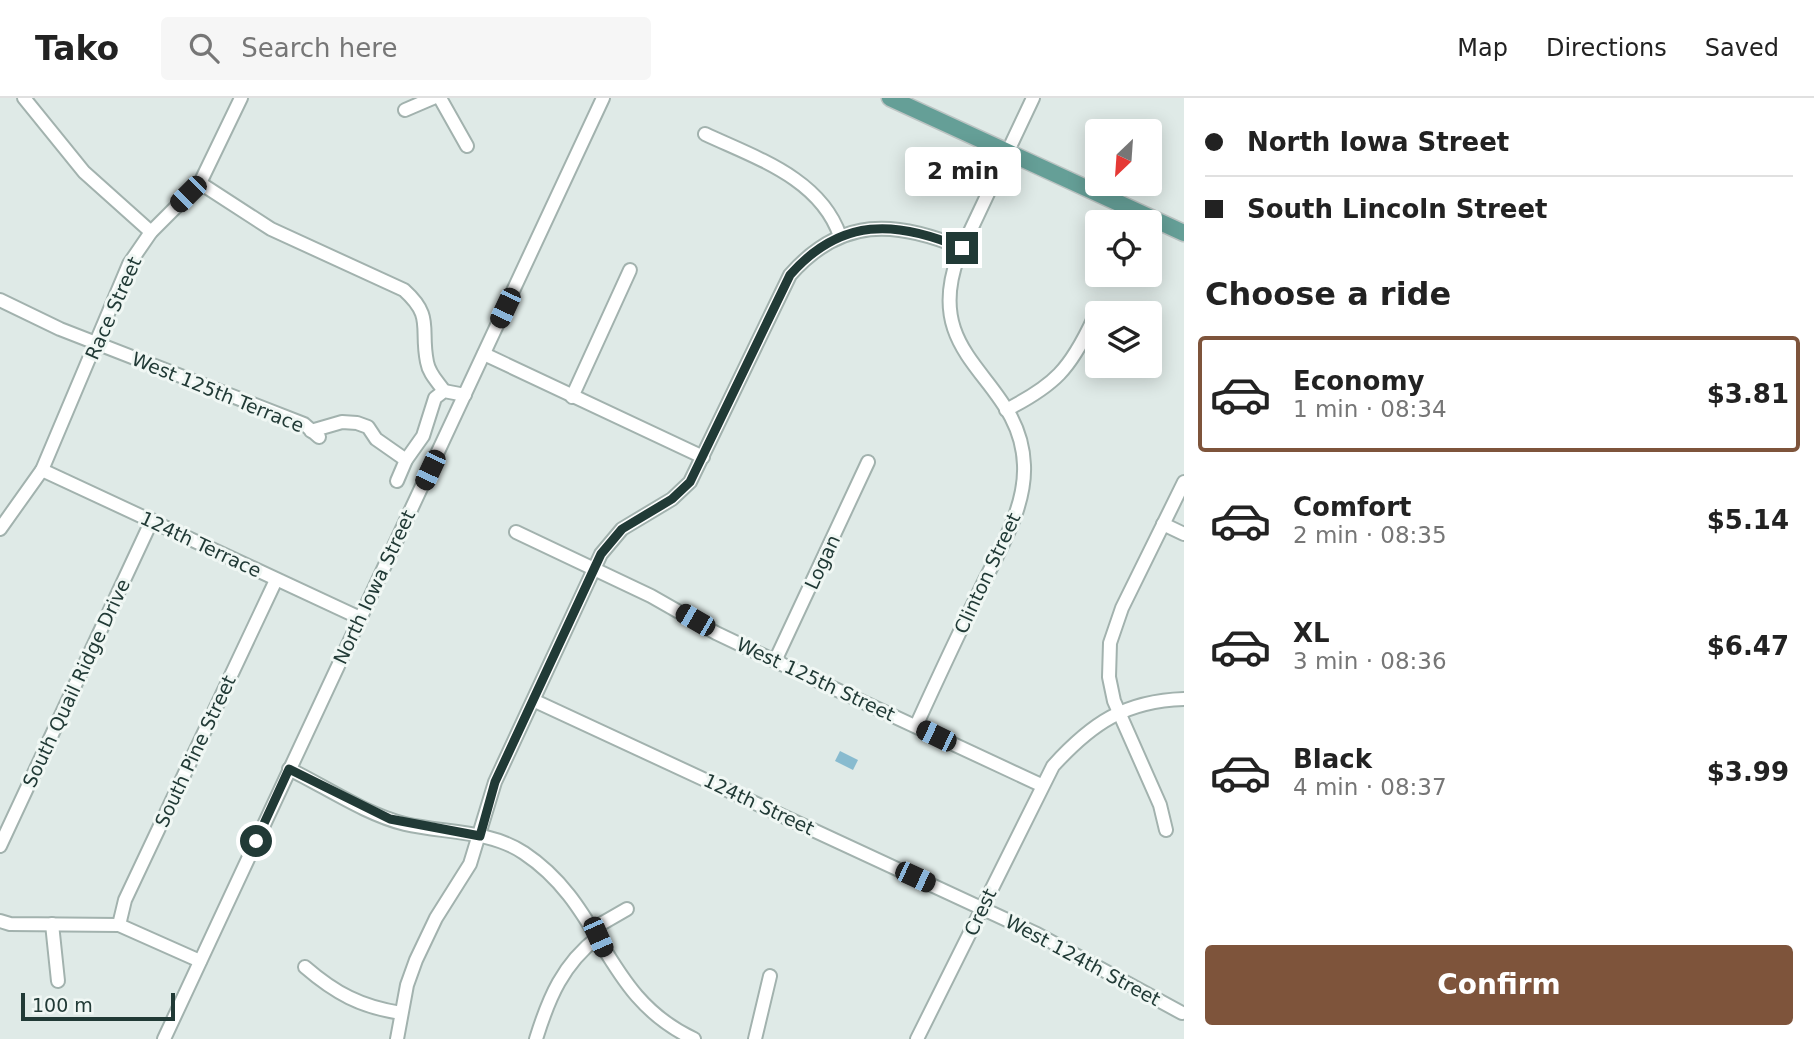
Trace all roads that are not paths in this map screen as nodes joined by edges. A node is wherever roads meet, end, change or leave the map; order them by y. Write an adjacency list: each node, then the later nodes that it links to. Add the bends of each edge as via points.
1 (24, 98): 13 (street, via 84,172)
2 (240, 98): 12 (street, Race Street)
3 (433, 98): 8 (street)
4 (440, 98): 10 (street)
5 (603, 98): 21 (street, North Iowa Street)
6 (890, 98): 11 (main road)
7 (1033, 98): 11 (street, Clinton Street)
8 (405, 110)
9 (705, 134): 15 (street, via 801,183 828,209)
10 (467, 146)
11 (1007, 152): 14 (main road); 16 (street, Clinton Street)
12 (200, 183): 13 (street, Race Street); 22 (street, via 271,229 404,290 419,304 430,373)
13 (151, 232): 20 (street, Race Street, via 129,264)
14 (1184, 233)
15 (840, 236): 16 (street, via 879,227 905,229); 26 (street, via 808,256 790,275)
16 (962, 248): 25 (street, Clinton Street, via 950,280 953,330)
17 (630, 270): 24 (street)
18 (0, 300): 20 (street, West 125th Terrace)
19 (1085, 335): 25 (street, via 1067,369)
20 (96, 343): 27 (street, West 125th Terrace, via 304,424 315,434 342,422 368,427 376,439); 29 (street, Race Street)
21 (484, 354): 23 (street, North Iowa Street); 24 (street)
22 (444, 391): 23 (street); 27 (street, via 435,398 422,436)
23 (464, 395): 39 (street, North Iowa Street)
24 (572, 397): 26 (street)
25 (1006, 410): 44 (street, Clinton Street, via 1021,442 1024,465 1019,503)
26 (703, 457): 37 (street, via 683,490 622,529)
27 (406, 460): 30 (street)
28 (868, 462): 40 (street, Logan)
29 (42, 470): 32 (street, 124th Terrace); 34 (street, Race Street)
30 (397, 481)
31 (1184, 482): 33 (street)
32 (152, 520): 38 (street, 124th Terrace); 49 (street, South Quail Ridge Drive)
33 (1163, 524): 36 (street); 43 (street, via 1110,643 1109,677)
34 (0, 529)
35 (516, 532): 37 (street, West 125th Street)
36 (1184, 534)
37 (595, 568): 40 (street, West 125th Street); 42 (street)
38 (276, 580): 39 (street, 124th Terrace); 54 (street, South Pine Street, via 125,900)
39 (360, 618): 45 (street, North Iowa Street)
40 (775, 661): 44 (street, West 125th Street)
41 (1184, 699): 43 (street, via 1150,702)
42 (535, 701): 48 (street, via 495,782); 50 (street, 124th Street)
43 (1119, 713): 46 (street, Crest, via 1082,735); 47 (street, via 1160,805)
44 (916, 726): 46 (street, West 125th Street)
45 (289, 769): 48 (street, via 390,819); 56 (street, North Iowa Street)
46 (1041, 785): 50 (street, Crest)
47 (1166, 830)
48 (480, 836): 55 (street, via 523,852 547,871 567,889); 60 (street, via 464,877 426,936)
49 (0, 846)
50 (982, 908): 61 (street, West 124th Street); 67 (street, Crest)
51 (627, 909): 55 (street)
52 (0, 921): 53 (street)
53 (52, 924): 54 (street); 59 (street)
54 (119, 925): 56 (street)
55 (596, 933): 62 (street, via 632,993 652,1014); 65 (street, via 561,976)
56 (200, 961): 63 (street, North Iowa Street)
57 (304, 967): 60 (street, via 349,999)
58 (769, 976): 66 (street)
59 (58, 981)
60 (401, 1013): 64 (street)
61 (1182, 1013)
62 (686, 1037)
63 (164, 1039)
64 (397, 1039)
65 (536, 1039)
66 (755, 1039)
67 (917, 1039)

